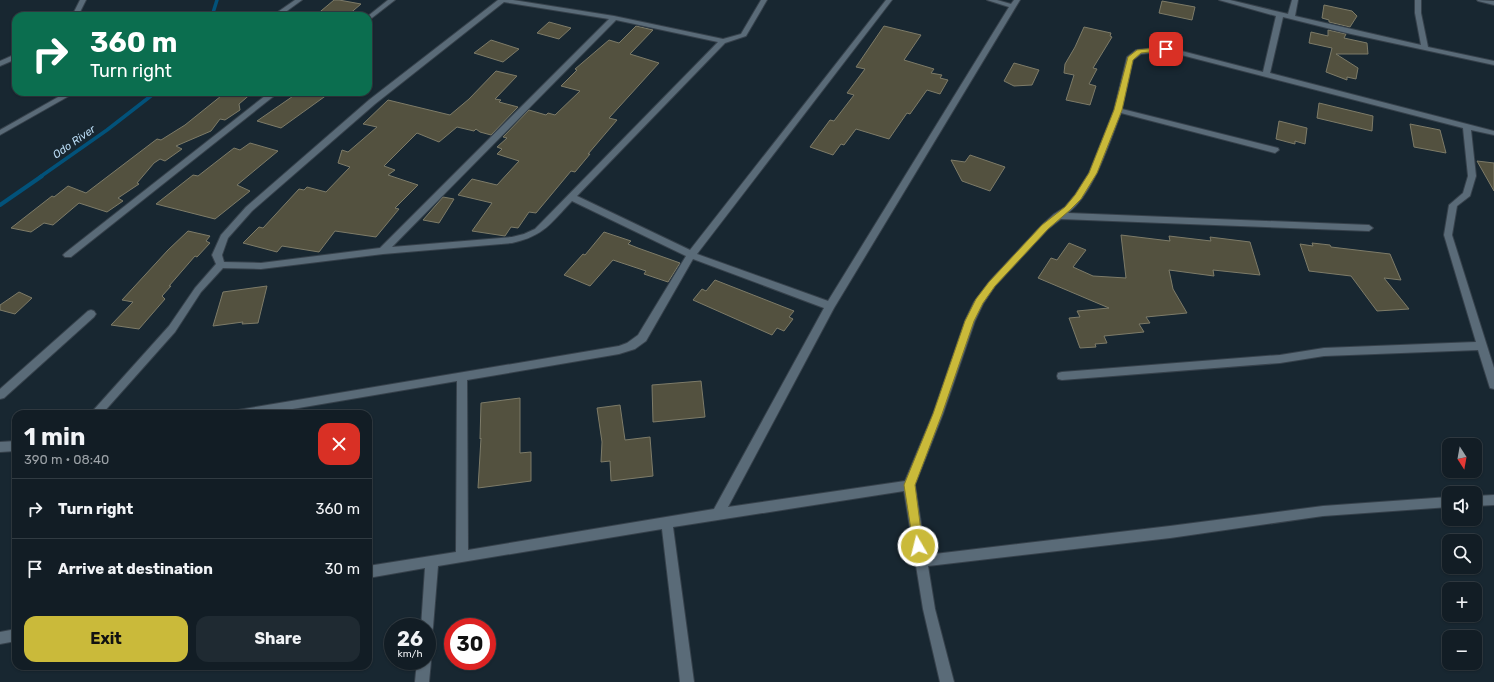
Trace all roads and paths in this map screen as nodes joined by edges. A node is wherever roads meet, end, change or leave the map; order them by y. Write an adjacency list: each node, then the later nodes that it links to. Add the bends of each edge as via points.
1 (83, 0): 14 (street)
2 (299, 0): 15 (street)
3 (392, 0): 17 (street)
4 (502, 0): 19 (street); 39 (street, via 372,102 249,209 224,237 217,255)
5 (764, 0): 20 (street, via 744,34)
6 (889, 0): 38 (street)
7 (990, 0): 12 (street)
8 (1222, 0): 16 (street)
9 (1294, 0): 18 (street)
10 (1418, 0): 21 (street)
11 (1480, 0): 13 (street)
12 (1014, 3): 40 (street)
13 (1494, 3)
14 (77, 12)
15 (281, 12)
16 (1280, 15): 18 (street); 25 (street)
17 (372, 16)
18 (1291, 17): 21 (street)
19 (614, 18): 20 (street); 36 (street)
20 (723, 41): 33 (street)
21 (1424, 47): 23 (street)
22 (12, 58): 24 (street)
23 (1494, 63)
24 (0, 64)
25 (1266, 74): 28 (street, via 1166,49 1139,52 1130,59); 29 (street)
26 (65, 96): 30 (street)
27 (270, 96): 37 (street)
28 (1118, 110): 32 (street); 34 (street, via 1093,173 1068,209)
29 (1467, 126): 31 (street); 42 (street, via 1472,176 1467,194 1453,205 1448,235)
30 (0, 133)
31 (1494, 133)
32 (1275, 150)
33 (572, 197): 36 (street, via 538,231 526,237); 38 (street)
34 (1056, 216): 35 (street); 51 (street, via 992,284 979,302)
35 (1369, 228)
36 (383, 252): 39 (street, via 261,266)
37 (68, 255)
38 (691, 255): 40 (street); 43 (street, via 642,338 631,346)
39 (221, 265): 47 (street, via 198,290 172,329)
40 (830, 306): 55 (street)
41 (91, 314): 46 (street)
42 (1481, 346): 44 (street, via 1324,352 1280,359); 45 (street)
43 (462, 376): 48 (street); 57 (street)
44 (1062, 376)
45 (1494, 385)
46 (0, 395)
47 (99, 410)
48 (260, 410)
49 (12, 446): 50 (street)
50 (0, 447)
51 (909, 485): 55 (street); 59 (street)
52 (1494, 500): 53 (street)
53 (1482, 501)
54 (1442, 502): 59 (street, via 1323,511 1170,532)
55 (718, 514): 56 (street)
56 (668, 523): 57 (street); 66 (street)
57 (462, 556): 58 (street)
58 (432, 561): 60 (street); 61 (street)
59 (920, 561): 67 (street)
60 (372, 571)
61 (428, 618)
62 (12, 636): 63 (street)
63 (0, 638)
64 (423, 670): 65 (street)
65 (422, 682)
66 (688, 682)
67 (947, 682)

